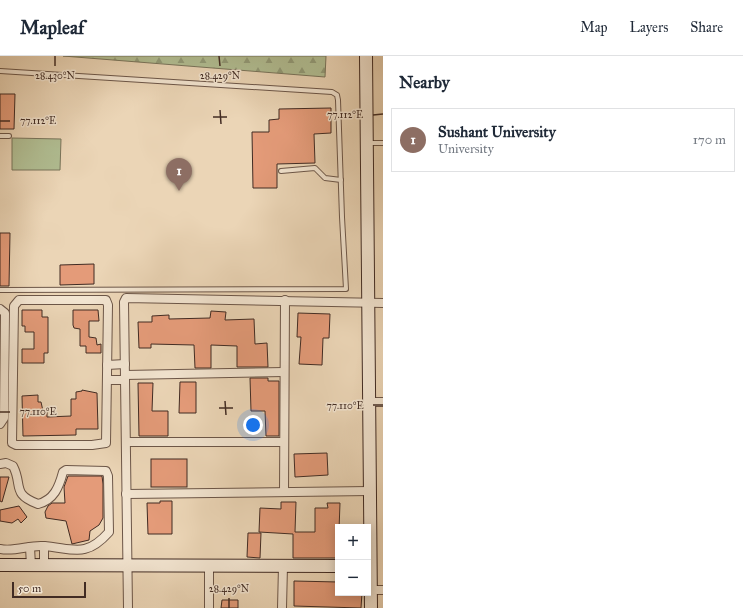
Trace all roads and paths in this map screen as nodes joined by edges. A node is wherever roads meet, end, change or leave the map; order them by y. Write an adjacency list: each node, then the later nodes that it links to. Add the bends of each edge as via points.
1 (366, 56): 5 (street)
2 (0, 71): 8 (lane, via 332,92 337,95 338,100)
3 (0, 136): 4 (lane)
4 (9, 136)
5 (367, 143): 6 (lane); 11 (street)
6 (383, 143)
7 (281, 171): 8 (lane, via 315,168 325,178)
8 (341, 180): 9 (lane, via 346,290)
9 (0, 290)
10 (286, 300): 11 (street); 14 (street, via 126,298); 16 (street)
11 (368, 303): 12 (street); 19 (street)
12 (383, 303)
13 (0, 309): 21 (street, via 5,313 5,346 4,418)
14 (125, 364): 15 (street); 17 (street)
15 (107, 365): 18 (street); 18 (street, via 106,300 19,300 14,306 12,442 16,445 106,443)
16 (284, 372): 17 (street); 23 (street)
17 (125, 378): 18 (street); 22 (street)
18 (107, 380)
19 (369, 402): 20 (street); 25 (street)
20 (383, 402)
21 (0, 424)
22 (126, 442): 23 (street); 27 (street)
23 (284, 442): 26 (street)
24 (0, 464): 28 (street, via 13,466 17,488 26,498 38,504 51,497 59,487 63,472 66,470 106,471 109,532 100,542 86,549 72,551)
25 (370, 491): 26 (street); 31 (street)
26 (284, 492): 27 (street)
27 (126, 494): 33 (street)
28 (44, 546): 29 (street); 35 (street)
29 (30, 547): 30 (street, via 8,551); 34 (street)
30 (0, 549)
31 (369, 560)
32 (0, 565): 34 (street)
33 (128, 565): 35 (street); 36 (street); 42 (street)
34 (31, 566): 35 (street)
35 (44, 566)
36 (209, 566): 37 (street); 43 (street)
37 (283, 566): 38 (street); 44 (street)
38 (335, 566)
39 (371, 590): 40 (street)
40 (383, 590)
41 (370, 596): 45 (street)
42 (128, 608)
43 (208, 608)
44 (282, 608)
45 (371, 608)

